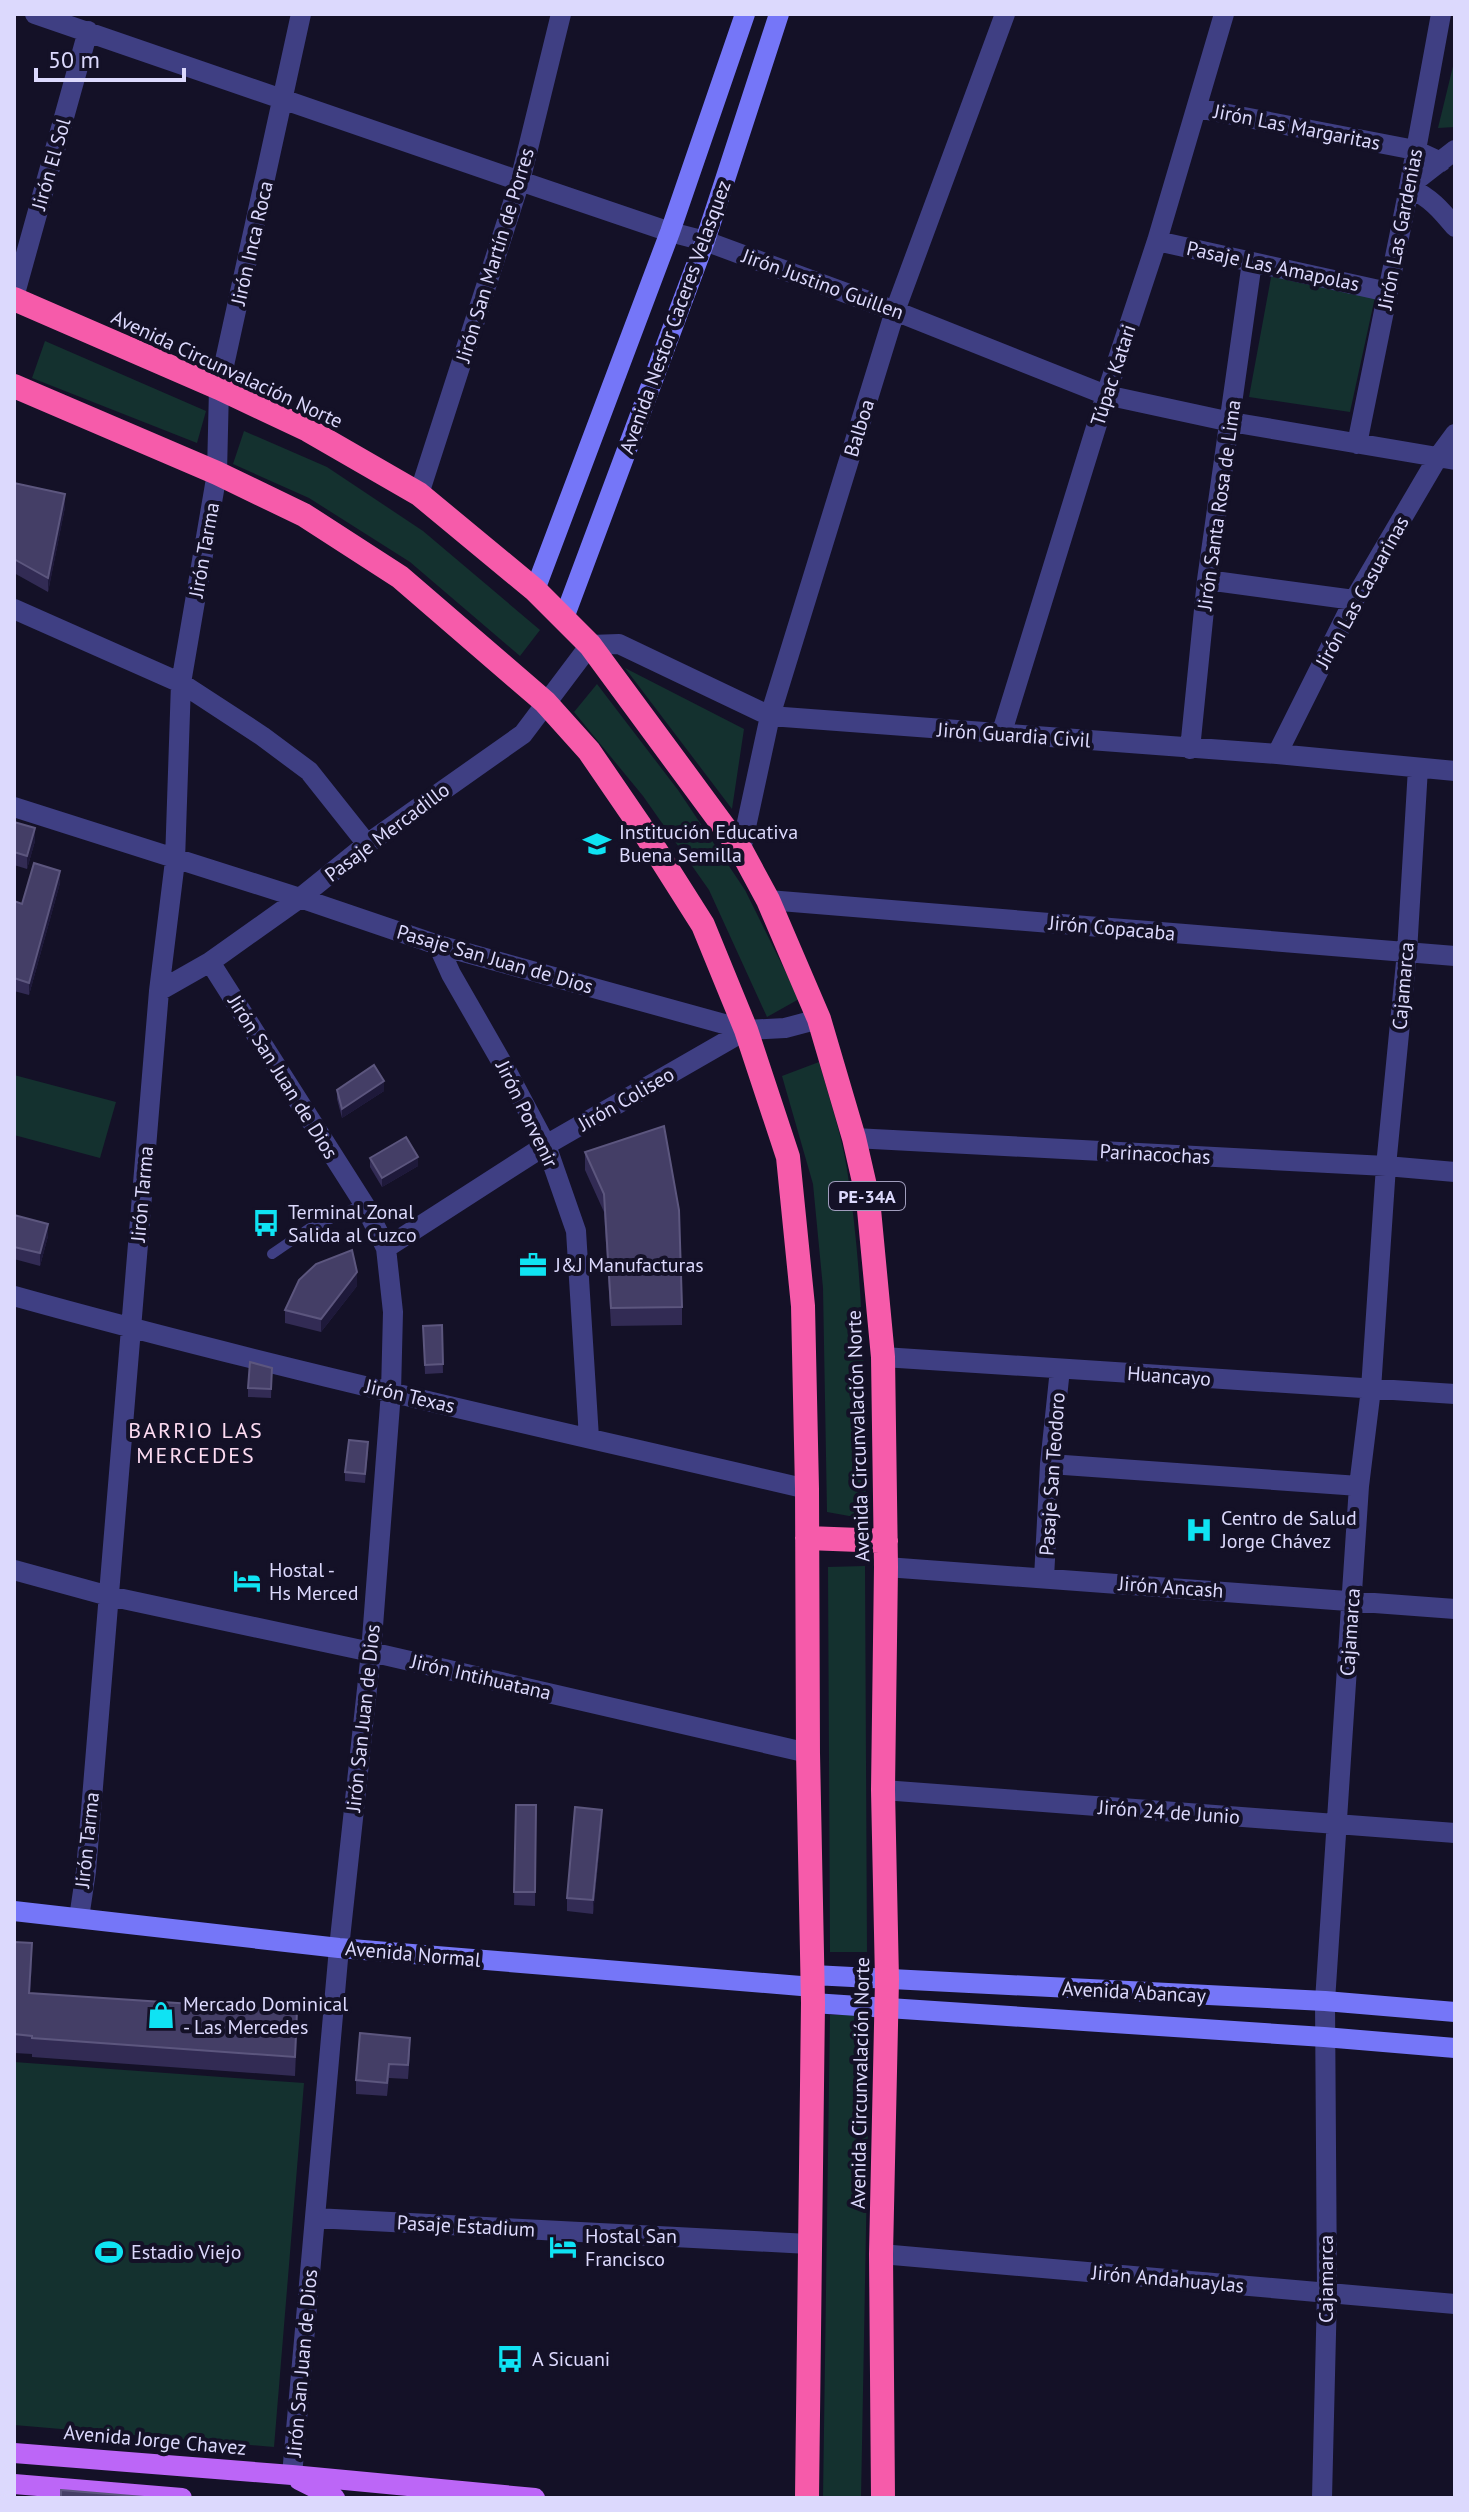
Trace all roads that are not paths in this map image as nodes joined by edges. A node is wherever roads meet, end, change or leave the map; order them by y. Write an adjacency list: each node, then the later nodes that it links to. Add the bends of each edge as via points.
1 (35, 14): 9 (street, Jirón Justino Guillen)
2 (301, 14): 10 (street, Jirón Inca Roca)
3 (561, 14): 14 (street, Jirón San Martín de Porres)
4 (745, 14): 17 (street, Avenida Nestor Caceres Velasquez)
5 (779, 14): 18 (street, Avenida Nestor Caceres Velasquez)
6 (1005, 14): 23 (street, Balboa)
7 (1224, 14): 11 (street, Túpac Katari)
8 (1441, 14): 12 (street, Jirón Las Gardenias)
9 (88, 31): 10 (street, Jirón Justino Guillen); 22 (street, Jirón El Sol)
10 (284, 99): 14 (street, Jirón Justino Guillen); 25 (street, Jirón Inca Roca)
11 (1197, 108): 12 (street, Jirón Las Margaritas); 19 (street, Túpac Katari)
12 (1415, 150): 13 (street, Jirón Las Margaritas); 15 (street, Jirón Las Gardenias)
13 (1448, 156): 15 (street)
14 (520, 181): 17 (street, Jirón Justino Guillen); 32 (street, Jirón San Martín de Porres)
15 (1410, 186): 16 (street); 21 (street, Jirón Las Gardenias)
16 (1455, 227)
17 (670, 232): 18 (street, Jirón Justino Guillen); 34 (street, Avenida Nestor Caceres Velasquez)
18 (705, 241): 23 (street, Jirón Justino Guillen); 37 (street, Avenida Nestor Caceres Velasquez)
19 (1157, 241): 20 (street, Pasaje Las Amapolas); 26 (street, Túpac Katari)
20 (1252, 262): 21 (street, Pasaje Las Amapolas); 27 (street, Jirón Santa Rosa de Lima)
21 (1388, 292): 29 (street, Jirón Las Gardenias)
22 (14, 298): 25 (highway, Avenida Circunvalación Norte / PE-34A)
23 (895, 311): 26 (street, Jirón Justino Guillen); 41 (street, Balboa)
24 (14, 386): 31 (highway)
25 (219, 388): 31 (street, Jirón Inca Roca); 32 (highway, Avenida Circunvalación Norte / PE-34A, via 308,430)
26 (1106, 395): 27 (street, Jirón Justino Guillen); 42 (street, Túpac Katari)
27 (1231, 422): 29 (street, Jirón Justino Guillen); 33 (street, Jirón Santa Rosa de Lima)
28 (1455, 434): 30 (street, Jirón Las Casuarinas)
29 (1357, 444): 30 (street, Jirón Justino Guillen)
30 (1446, 459): 35 (street, Jirón Las Casuarinas)
31 (217, 473): 39 (street, Jirón Tarma); 40 (highway, via 304,515 400,577)
32 (419, 494): 34 (highway, Avenida Circunvalación Norte / PE-34A)
33 (1207, 580): 35 (street); 43 (street, Jirón Santa Rosa de Lima)
34 (535, 590): 37 (highway, Avenida Circunvalación Norte / PE-34A)
35 (1354, 600): 44 (street, Jirón Las Casuarinas)
36 (14, 609): 39 (street)
37 (564, 618): 38 (highway, Avenida Circunvalación Norte / PE-34A)
38 (590, 645): 40 (street, Pasaje Mercadillo); 41 (street, Jirón Guardia Civil, via 619,644); 49 (highway, Avenida Circunvalación Norte / PE-34A)
39 (181, 683): 48 (street, via 309,771); 50 (street, Jirón Tarma)
40 (545, 702): 48 (street, Pasaje Mercadillo, via 523,734); 59 (highway, via 589,751 703,925)
41 (770, 716): 42 (street, Jirón Guardia Civil); 49 (street, Balboa)
42 (1001, 735): 43 (street, Jirón Guardia Civil)
43 (1190, 749): 44 (street, Jirón Guardia Civil)
44 (1277, 754): 45 (street, Jirón Guardia Civil)
45 (1418, 768): 46 (street, Jirón Guardia Civil); 54 (street, Cajamarca)
46 (1455, 771)
47 (14, 807): 50 (street)
48 (367, 844): 51 (street, Pasaje Mercadillo)
49 (741, 850): 52 (highway, Avenida Circunvalación Norte / PE-34A)
50 (175, 861): 51 (street, Pasaje San Juan de Dios); 57 (street, Jirón Tarma)
51 (300, 898): 53 (street, Pasaje San Juan de Dios); 56 (street, Pasaje Mercadillo)
52 (768, 900): 54 (street, Jirón Copacaba); 58 (highway, Avenida Circunvalación Norte / PE-34A)
53 (438, 945): 59 (street, Pasaje San Juan de Dios); 61 (street, Jirón Porvenir)
54 (1407, 952): 55 (street, Jirón Copacaba); 62 (street, Cajamarca)
55 (1455, 956)
56 (210, 962): 57 (street, Pasaje Mercadillo); 64 (street, Jirón San Juan de Dios)
57 (159, 991): 68 (street, Jirón Tarma)
58 (819, 1019): 59 (street, Pasaje San Juan de Dios); 60 (highway, Avenida Circunvalación Norte / PE-34A)
59 (746, 1030): 61 (street, Jirón Coliseo); 77 (highway, via 788,1157 803,1306)
60 (854, 1138): 62 (street, Parinacochas); 69 (highway, Avenida Circunvalación Norte / PE-34A, via 868,1199)
61 (546, 1145): 65 (street, Jirón Coliseo); 74 (street, Jirón Porvenir, via 576,1231)
62 (1386, 1166): 63 (street, Parinacochas); 71 (street, Cajamarca)
63 (1455, 1172)
64 (364, 1204): 65 (street, Jirón San Juan de Dios); 66 (lane, via 310,1228)
65 (386, 1248): 72 (street, Jirón San Juan de Dios, via 393,1312)
66 (272, 1254)
67 (14, 1296): 68 (street, Jirón Texas)
68 (132, 1329): 72 (street, Jirón Texas); 83 (street, Jirón Tarma)
69 (883, 1357): 70 (street, Huancayo); 79 (highway, Avenida Circunvalación Norte / PE-34A)
70 (1060, 1369): 71 (street, Huancayo); 75 (street, Pasaje San Teodoro)
71 (1371, 1389): 73 (street, Huancayo); 76 (street, Cajamarca)
72 (391, 1392): 74 (street, Jirón Texas); 86 (street, Jirón San Juan de Dios)
73 (1455, 1394)
74 (589, 1438): 77 (street, Jirón Texas)
75 (1050, 1464): 76 (street); 82 (street, Pasaje San Teodoro)
76 (1359, 1486): 84 (street, Cajamarca)
77 (807, 1489): 78 (highway)
78 (807, 1538): 79 (highway); 87 (highway)
79 (886, 1541): 80 (highway, Avenida Circunvalación Norte / PE-34A)
80 (886, 1567): 82 (street, Jirón Ancash); 88 (highway, Avenida Circunvalación Norte / PE-34A)
81 (14, 1570): 83 (street, Jirón Intihuatana)
82 (1044, 1578): 84 (street, Jirón Ancash)
83 (109, 1596): 86 (street, Jirón Intihuatana); 92 (street, Jirón Tarma)
84 (1352, 1600): 85 (street, Jirón Ancash); 89 (street, Cajamarca)
85 (1455, 1609)
86 (371, 1652): 87 (street, Jirón Intihuatana); 93 (street, Jirón San Juan de Dios)
87 (808, 1753): 95 (highway)
88 (883, 1790): 89 (street, Jirón 24 de Junio); 94 (highway, Avenida Circunvalación Norte / PE-34A)
89 (1335, 1825): 90 (street, Jirón 24 de Junio); 96 (street, Cajamarca)
90 (1455, 1833)
91 (14, 1911): 92 (street, Avenida Normal)
92 (79, 1918): 93 (street, Avenida Normal)
93 (339, 1948): 95 (street, Avenida Normal); 101 (street, Jirón San Juan de Dios)
94 (887, 1980): 95 (street, Avenida Abancay); 96 (street, Avenida Abancay); 97 (highway, Avenida Circunvalación Norte / PE-34A)
95 (813, 1988): 97 (street, Avenida Abancay); 102 (highway)
96 (1325, 2001): 98 (street, Avenida Abancay); 99 (street, Cajamarca)
97 (887, 2007): 99 (street, Avenida Abancay); 103 (highway, Avenida Circunvalación Norte / PE-34A)
98 (1455, 2012)
99 (1324, 2037): 100 (street, Avenida Abancay); 104 (street, Cajamarca)
100 (1455, 2048)
101 (315, 2218): 102 (street, Pasaje Estadium); 107 (street, Jirón San Juan de Dios)
102 (809, 2244): 112 (highway)
103 (881, 2254): 104 (street, Jirón Andahuaylas); 113 (highway, Avenida Circunvalación Norte / PE-34A)
104 (1327, 2293): 105 (street, Jirón Andahuaylas); 114 (street, Cajamarca)
105 (1455, 2304)
106 (14, 2453): 107 (main road, Avenida Jorge Chavez)
107 (292, 2475): 110 (main road, Avenida Jorge Chavez); 111 (main road, Avenida Jorge Chavez)
108 (14, 2484): 109 (main road)
109 (182, 2498)
110 (335, 2498)
111 (535, 2498)
112 (807, 2498)
113 (883, 2498)
114 (1322, 2498)

